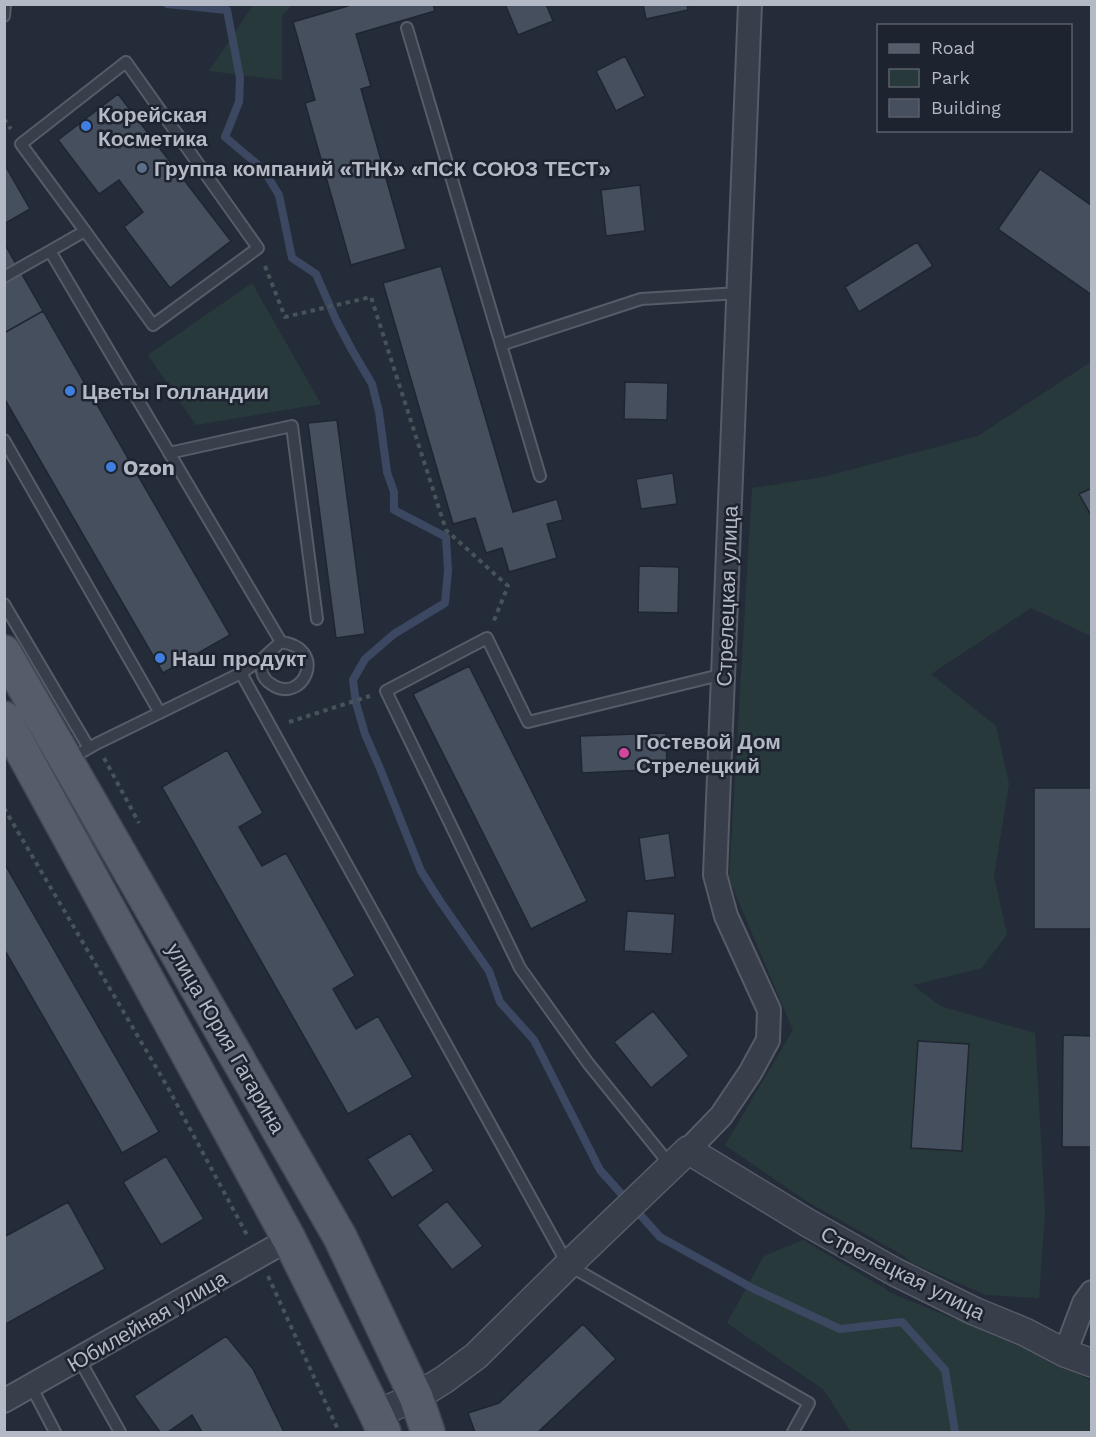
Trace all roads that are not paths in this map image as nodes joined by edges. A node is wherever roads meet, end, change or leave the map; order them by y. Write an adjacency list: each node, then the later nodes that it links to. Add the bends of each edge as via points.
1 (5, 4): 3 (lane)
2 (750, 4): 8 (street, Стрелецкая улица)
3 (4, 16)
4 (407, 28): 9 (lane)
5 (85, 231): 5 (lane, via 21,144 126,62 258,248 153,325); 6 (lane)
6 (50, 251): 7 (lane); 11 (lane)
7 (4, 277)
8 (739, 293): 9 (lane, via 641,300); 19 (street, Стрелецкая улица)
9 (501, 345): 12 (lane)
10 (4, 440): 20 (lane)
11 (169, 453): 14 (lane, via 292,426); 15 (lane)
12 (540, 476)
13 (4, 604): 22 (lane)
14 (317, 619)
15 (281, 642): 17 (lane); 17 (lane, via 303,651 307,674 300,684 289,689 277,688 266,681 261,671)
16 (4, 652): 22 (main road, улица Юрия Гагарина)
17 (262, 659): 18 (lane)
18 (242, 673): 20 (lane); 25 (lane)
19 (724, 674): 23 (street, Стрелецкая улица, via 716,875 726,916 769,1010 768,1040 721,1116); 23 (lane, via 528,722 487,638 386,691 520,968 588,1063)
20 (160, 713): 22 (lane)
21 (4, 718): 24 (main road, улица Юрия Гагарина)
22 (78, 754): 31 (main road, улица Юрия Гагарина, via 340,1237)
23 (680, 1158): 25 (street, Стрелецкая улица); 27 (street, Стрелецкая улица, via 895,1272)
24 (289, 1239): 28 (street, Юбилейная улица); 33 (main road, улица Юрия Гагарина)
25 (568, 1265): 31 (street, Стрелецкая улица, via 476,1356); 37 (lane, via 809,1402)
26 (1092, 1292): 27 (street)
27 (1065, 1353): 29 (street, Стрелецкая улица)
28 (79, 1359): 30 (street, Юбилейная улица); 35 (lane)
29 (1092, 1363)
30 (32, 1386): 32 (street, Юбилейная улица); 34 (lane)
31 (416, 1397): 33 (street, Стрелецкая улица); 36 (main road, улица Юрия Гагарина)
32 (4, 1401)
33 (380, 1423)
34 (55, 1432)
35 (120, 1432)
36 (428, 1432)
37 (793, 1432)

